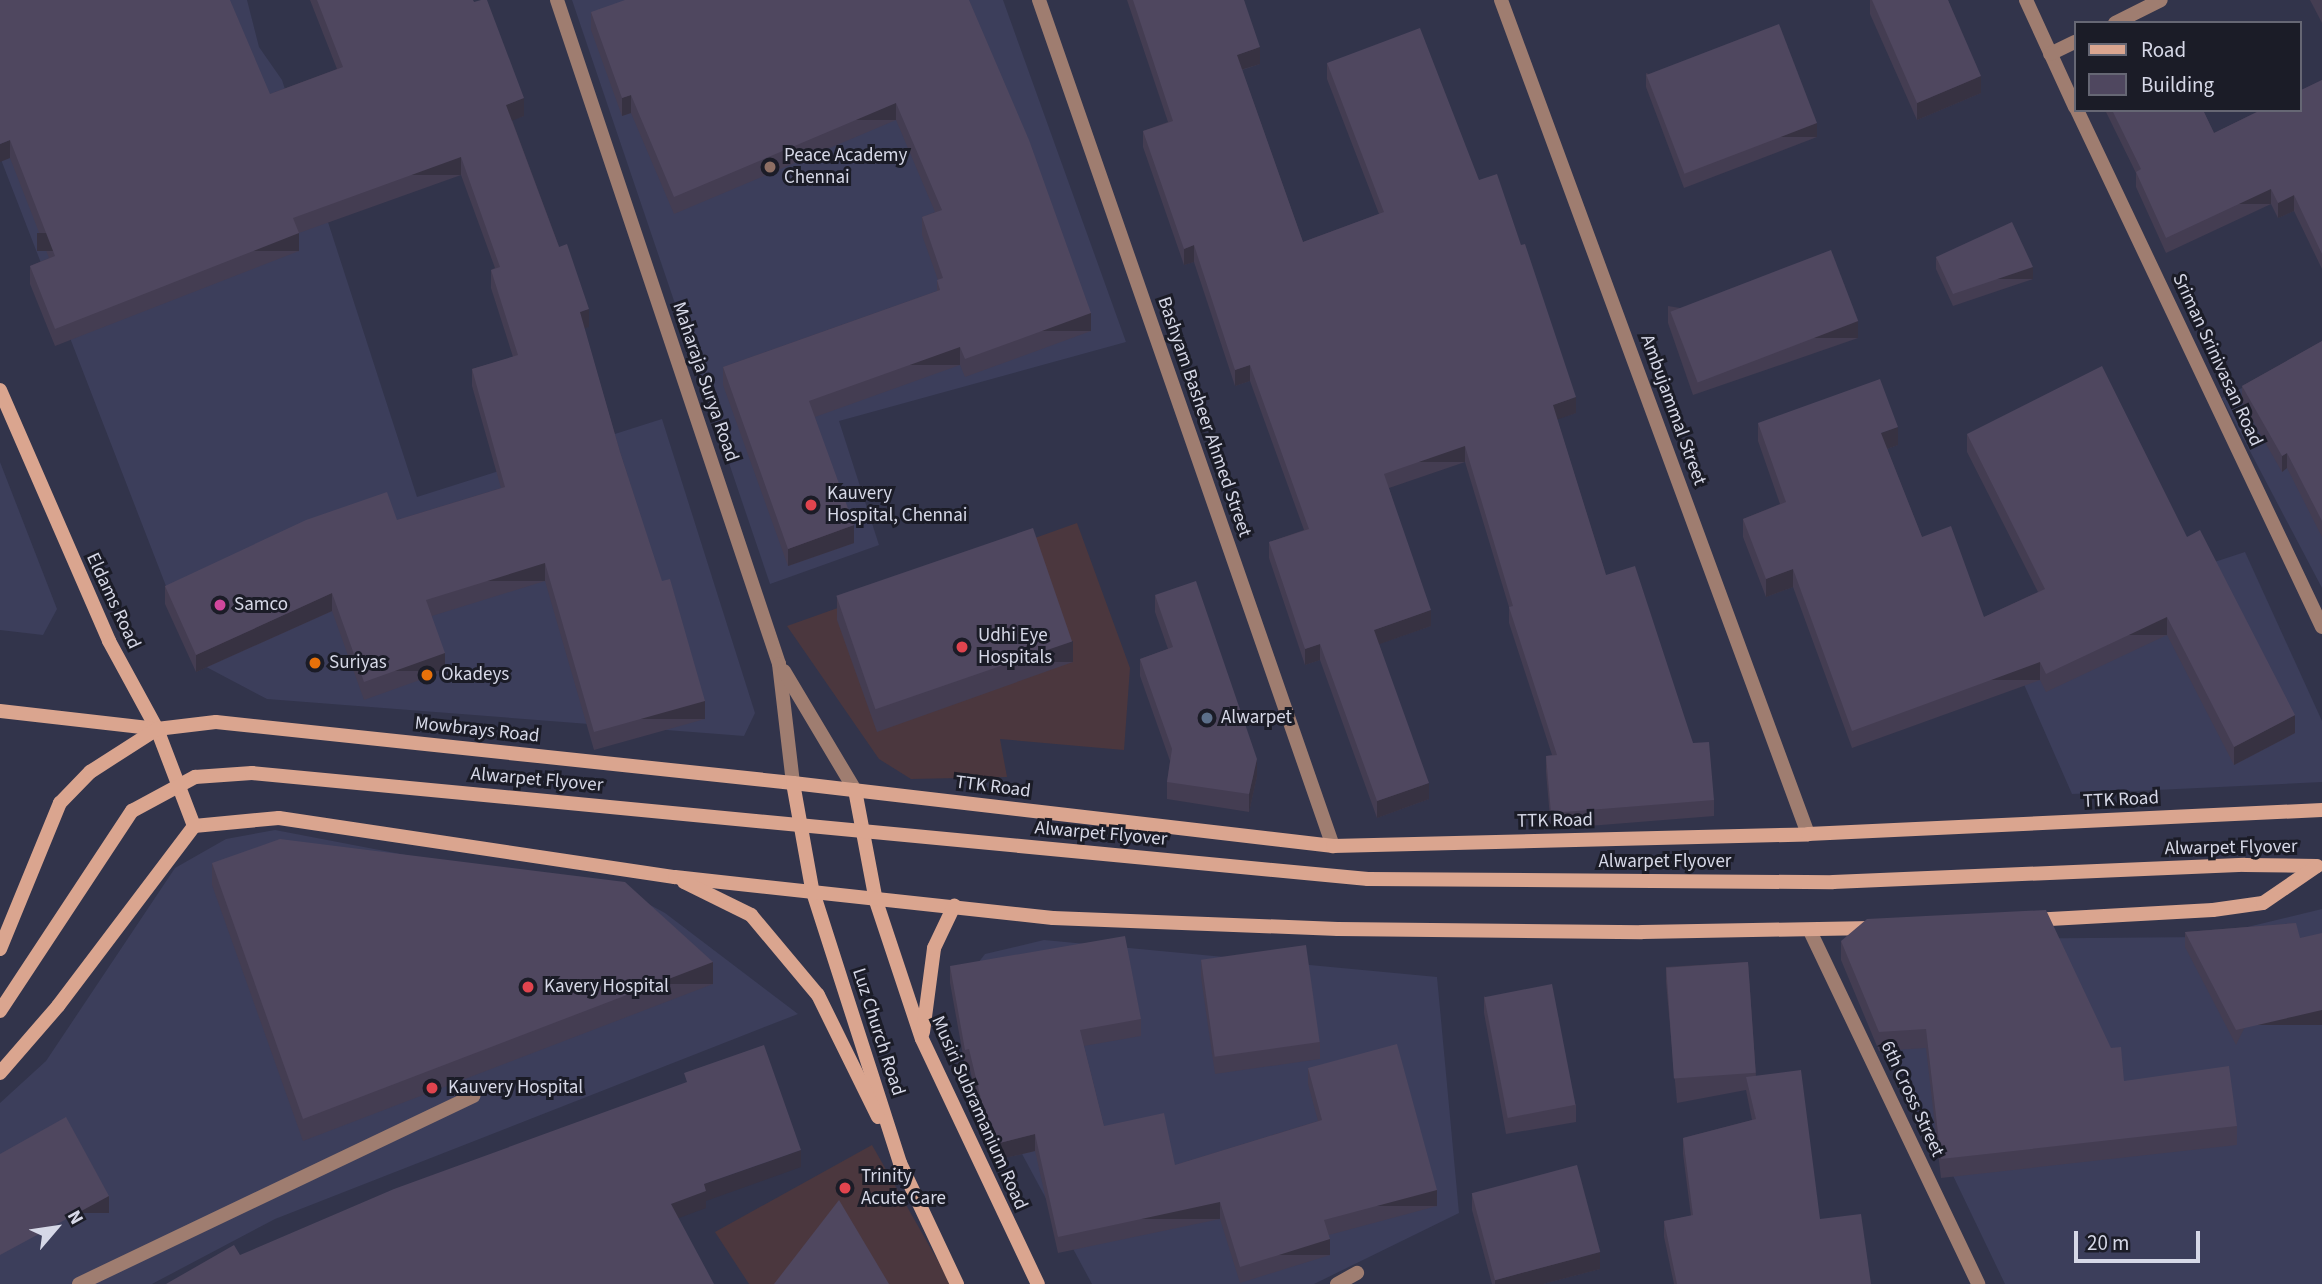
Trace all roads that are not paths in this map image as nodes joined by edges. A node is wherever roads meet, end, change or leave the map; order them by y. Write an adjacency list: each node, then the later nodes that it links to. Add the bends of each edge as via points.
1 (556, 0): 13 (street, Maharaja Surya Road)
2 (1039, 0): 21 (street, Bashyam Basheer Ahmed Street)
3 (1501, 0): 20 (street, Ambujammal Street)
4 (2026, 0): 8 (street, Sriman Srinivasan Road)
5 (2161, 0): 6 (street)
6 (2119, 21)
7 (2074, 42): 8 (street)
8 (2050, 54): 9 (street, Sriman Srinivasan Road)
9 (2074, 104)
10 (2078, 112): 12 (street, Sriman Srinivasan Road)
11 (0, 390): 15 (main road, Eldams Road, via 109,641)
12 (2322, 627)
13 (779, 664): 16 (street, Maharaja Surya Road); 17 (street)
14 (0, 711): 15 (main road)
15 (157, 729): 16 (main road, Mowbrays Road, via 216,723); 19 (main road, Eldams Road); 30 (main road, via 90,772 60,803)
16 (793, 783): 17 (main road, TTK Road); 24 (main road, Luz Church Road)
17 (855, 790): 21 (main road, TTK Road); 25 (main road, Musiri Subramanium Road)
18 (2322, 810): 20 (main road, TTK Road)
19 (194, 826): 23 (main road, via 279,818); 33 (main road, via 58,1006)
20 (1808, 834): 21 (main road, TTK Road)
21 (1333, 846)
22 (2320, 866): 27 (main road, via 2263,903 2213,911); 31 (main road, Alwarpet Flyover, bridge, via 1833,882 1368,879 252,773 195,777 132,811)
23 (675, 877): 24 (main road); 35 (main road, via 751,915 818,995)
24 (811, 890): 25 (main road); 35 (main road, Luz Church Road)
25 (876, 901): 26 (main road); 32 (main road, Musiri Subramanium Road)
26 (954, 906): 29 (main road, via 1053,918 1338,929); 32 (main road, via 934,948)
27 (2018, 920)
28 (1894, 927): 29 (main road)
29 (1810, 931): 41 (street, 6th Cross Street)
30 (0, 949)
31 (0, 1011)
32 (922, 1039): 39 (main road, Musiri Subramanium Road)
33 (0, 1073)
34 (473, 1096): 37 (street)
35 (900, 1163): 38 (main road, Luz Church Road)
36 (1357, 1273): 40 (street)
37 (79, 1284)
38 (957, 1284)
39 (1038, 1284)
40 (1337, 1284)
41 (1978, 1284)

